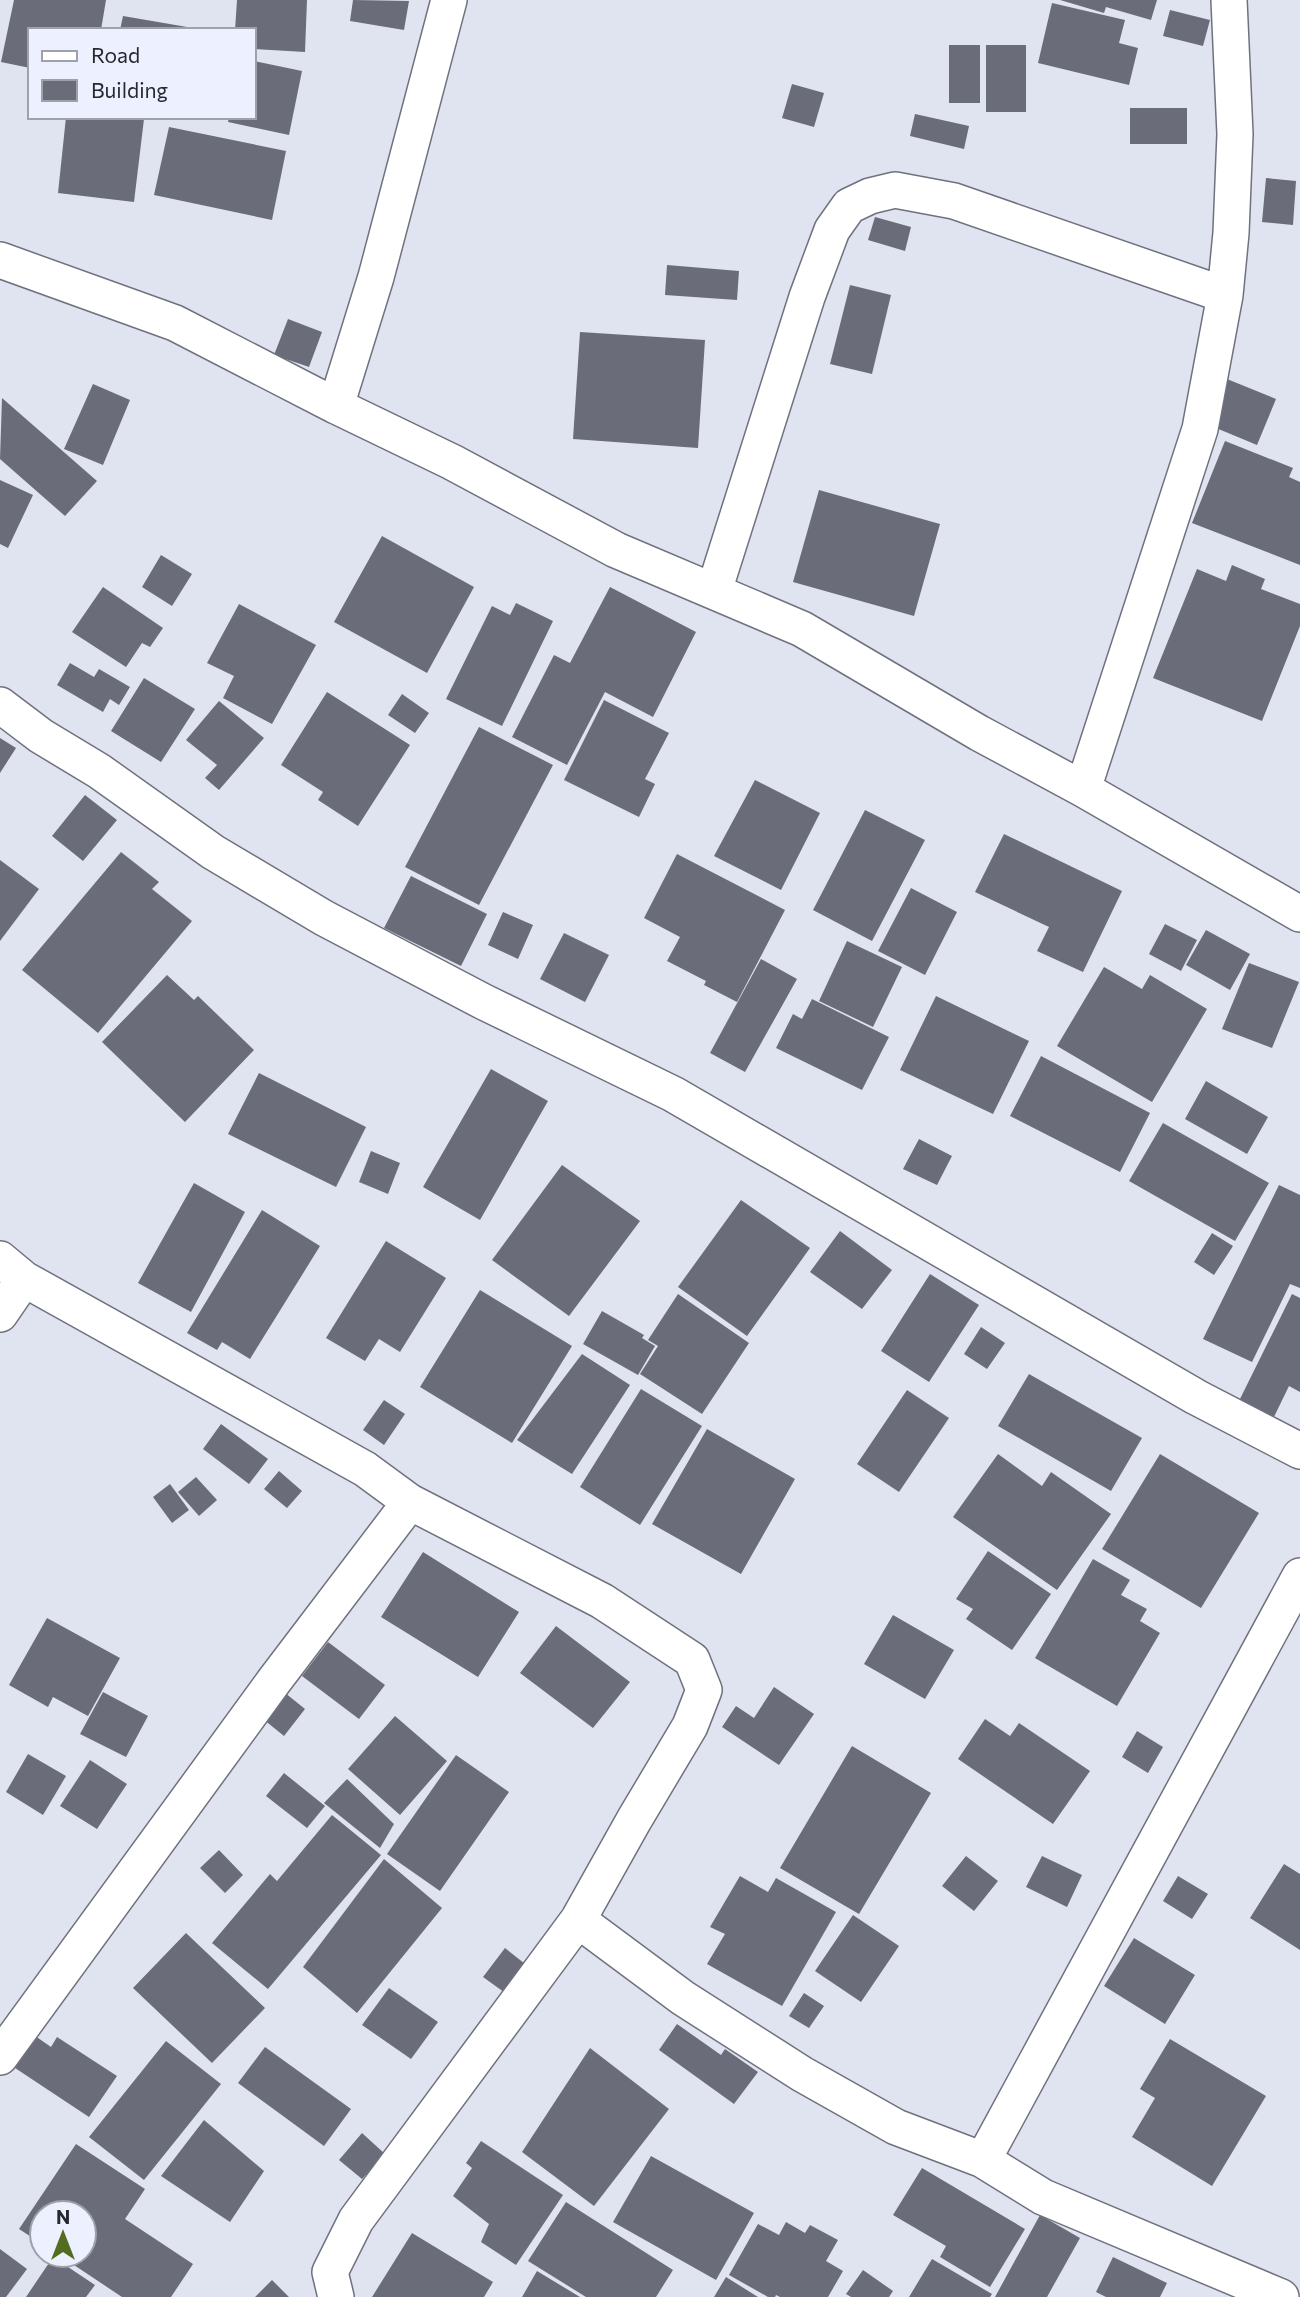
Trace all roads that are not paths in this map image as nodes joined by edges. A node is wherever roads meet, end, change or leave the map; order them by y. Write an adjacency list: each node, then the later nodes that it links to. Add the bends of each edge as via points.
1 (449, 0): 5 (street, via 376,277)
2 (1229, 0): 4 (street, via 1235,134)
3 (0, 260): 5 (street, via 175,323)
4 (1225, 295): 6 (street, via 954,201 895,190 849,206 832,230 807,297); 8 (street, via 1200,429)
5 (336, 406): 6 (street, via 616,550)
6 (714, 592): 8 (street, via 802,629)
7 (0, 705): 12 (street, via 213,852 324,918 673,1094 1196,1397)
8 (1083, 789): 9 (street)
9 (1300, 914)
10 (12, 1269): 11 (street); 13 (street, via 365,1469)
11 (0, 1314)
12 (1300, 1451)
13 (410, 1502): 15 (street, via 602,1601 692,1660 704,1690 690,1726); 16 (street)
14 (1300, 1576): 17 (street)
15 (578, 1920): 17 (street, via 683,1997 802,2074 896,2127); 18 (street, via 356,2220 330,2272)
16 (0, 2056)
17 (983, 2160): 19 (street, via 1043,2197)
18 (336, 2297)
19 (1281, 2297)

